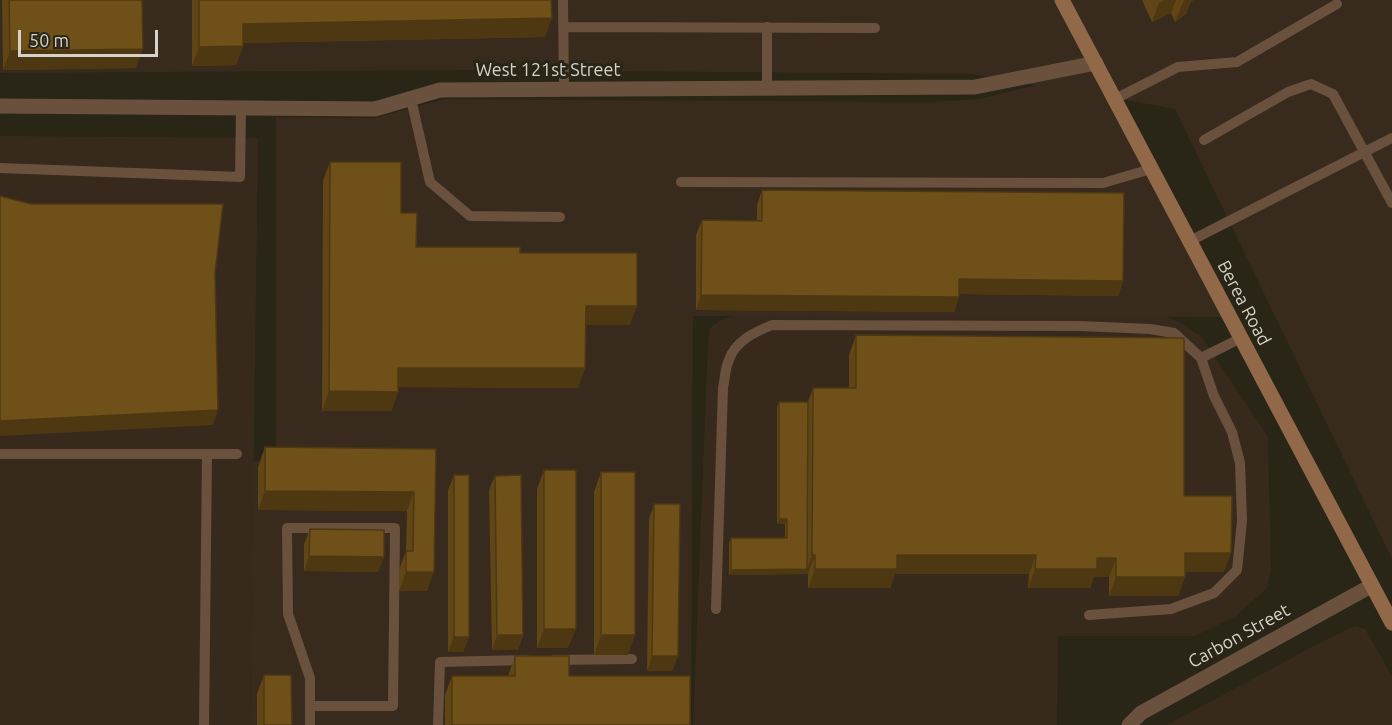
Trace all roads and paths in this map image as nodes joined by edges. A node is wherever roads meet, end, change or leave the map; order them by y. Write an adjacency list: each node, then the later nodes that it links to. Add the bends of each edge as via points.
1 (563, 0): 4 (lane)
2 (1062, 0): 7 (main road, Berea Road)
3 (1337, 4): 11 (lane, via 1237,62 1178,67)
4 (564, 27): 5 (lane); 9 (lane)
5 (767, 27): 6 (lane); 8 (lane)
6 (875, 28)
7 (1096, 63): 8 (street, West 121st Street, via 975,87); 11 (main road, Berea Road)
8 (767, 89): 9 (street, West 121st Street)
9 (564, 90): 10 (street, West 121st Street, via 440,90)
10 (411, 99): 13 (street, West 121st Street, via 375,109); 21 (lane, via 430,182 470,216)
11 (1115, 99): 18 (main road, Berea Road)
12 (0, 106): 13 (street, West 121st Street)
13 (241, 108): 17 (lane, via 240,177)
14 (1392, 138): 16 (lane)
15 (1204, 140): 16 (lane, via 1288,92 1311,84 1333,94)
16 (1364, 152): 20 (lane); 22 (lane)
17 (0, 168)
18 (1151, 169): 19 (lane, via 1102,183); 22 (main road, Berea Road)
19 (681, 182)
20 (1392, 203)
21 (560, 217)
22 (1190, 241): 23 (main road, Berea Road)
23 (1241, 338): 24 (lane); 28 (main road, Berea Road)
24 (1202, 358): 29 (lane, via 1174,333 1150,329 772,325 753,333 729,358 723,388); 30 (lane, via 1214,396 1232,432 1240,463 1242,521 1237,570 1214,594 1171,609)
25 (0, 454): 26 (lane)
26 (207, 454): 27 (lane); 34 (lane)
27 (237, 454)
28 (1371, 586): 31 (main road, Berea Road); 37 (street, Carbon Street, via 1141,713)
29 (716, 609)
30 (1089, 615)
31 (1392, 623)
32 (633, 659): 36 (lane, via 443,661 439,664)
33 (310, 706): 33 (lane, via 310,678 288,614 287,528 395,528 393,706); 35 (lane)
34 (204, 725)
35 (310, 725)
36 (438, 725)
37 (1129, 725)

